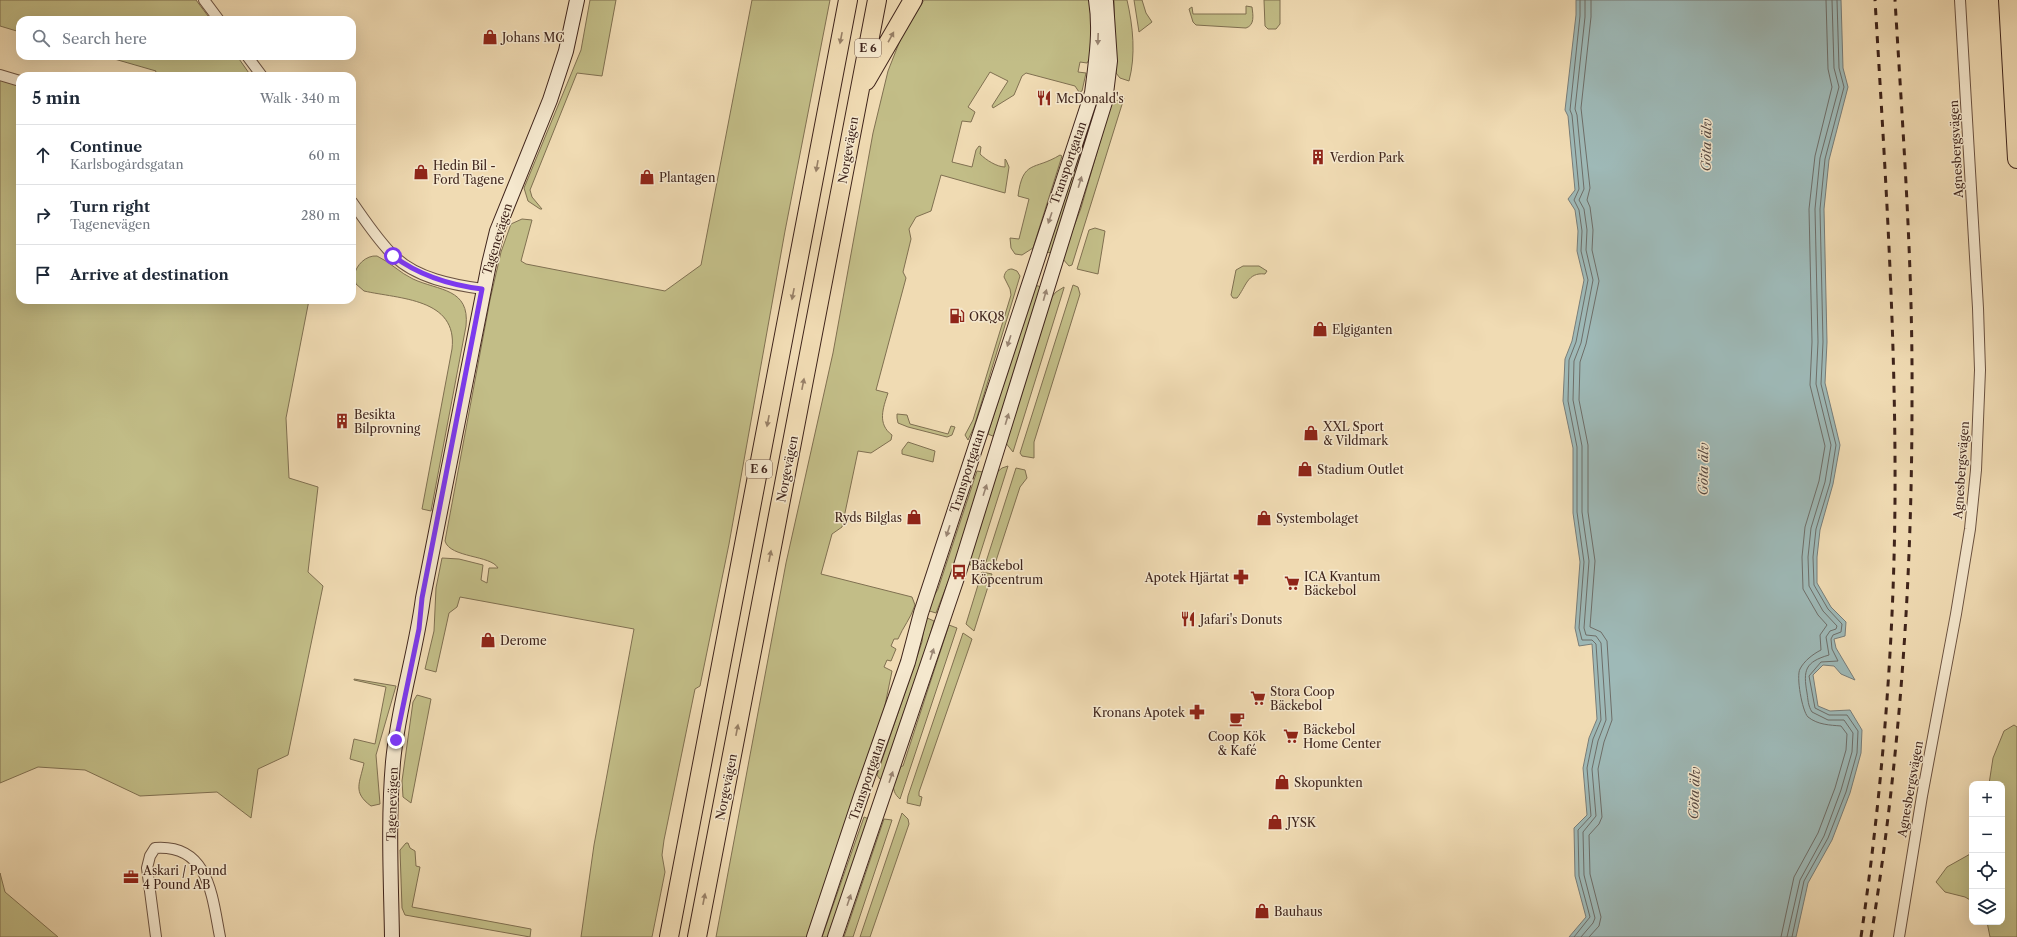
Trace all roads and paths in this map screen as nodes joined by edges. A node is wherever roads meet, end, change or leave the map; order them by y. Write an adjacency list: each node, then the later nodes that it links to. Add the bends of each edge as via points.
1 (204, 0): 10 (street)
2 (577, 0): 18 (street, Tagenevägen, via 566,52 497,231)
3 (848, 0): 22 (highway, E 6, one-way to 22)
4 (877, 0): 15 (highway, Norgevägen / E 6)
5 (913, 0): 15 (highway, one-way to 5)
6 (1096, 0): 24 (street, Transportgatan, one-way to 24, via 1098,48 1092,93 924,605 908,662)
7 (1106, 0): 25 (street, Transportgatan, one-way to 7, via 959,572 1105,102 1110,60)
8 (1960, 0): 26 (street, Agnesbergsvägen, via 1978,308 1980,370 1976,470 1958,606 1922,796)
9 (2008, 0): 16 (highway)
10 (217, 16)
11 (250, 60): 12 (street)
12 (259, 72)
13 (0, 75): 14 (street)
14 (16, 80)
15 (858, 96): 23 (highway, Norgevägen / E 6, one-way to 15)
16 (2017, 159)
17 (356, 207): 18 (street, via 393,256 410,268 426,276)
18 (482, 289): 21 (street, Tagenevägen, via 396,740 390,821)
19 (156, 937): 20 (street, via 147,868 155,848 165,847 186,853 196,861 206,877)
20 (220, 937)
21 (392, 937)
22 (669, 937)
23 (697, 937)
24 (814, 937)
25 (836, 937)
26 (1899, 937)

